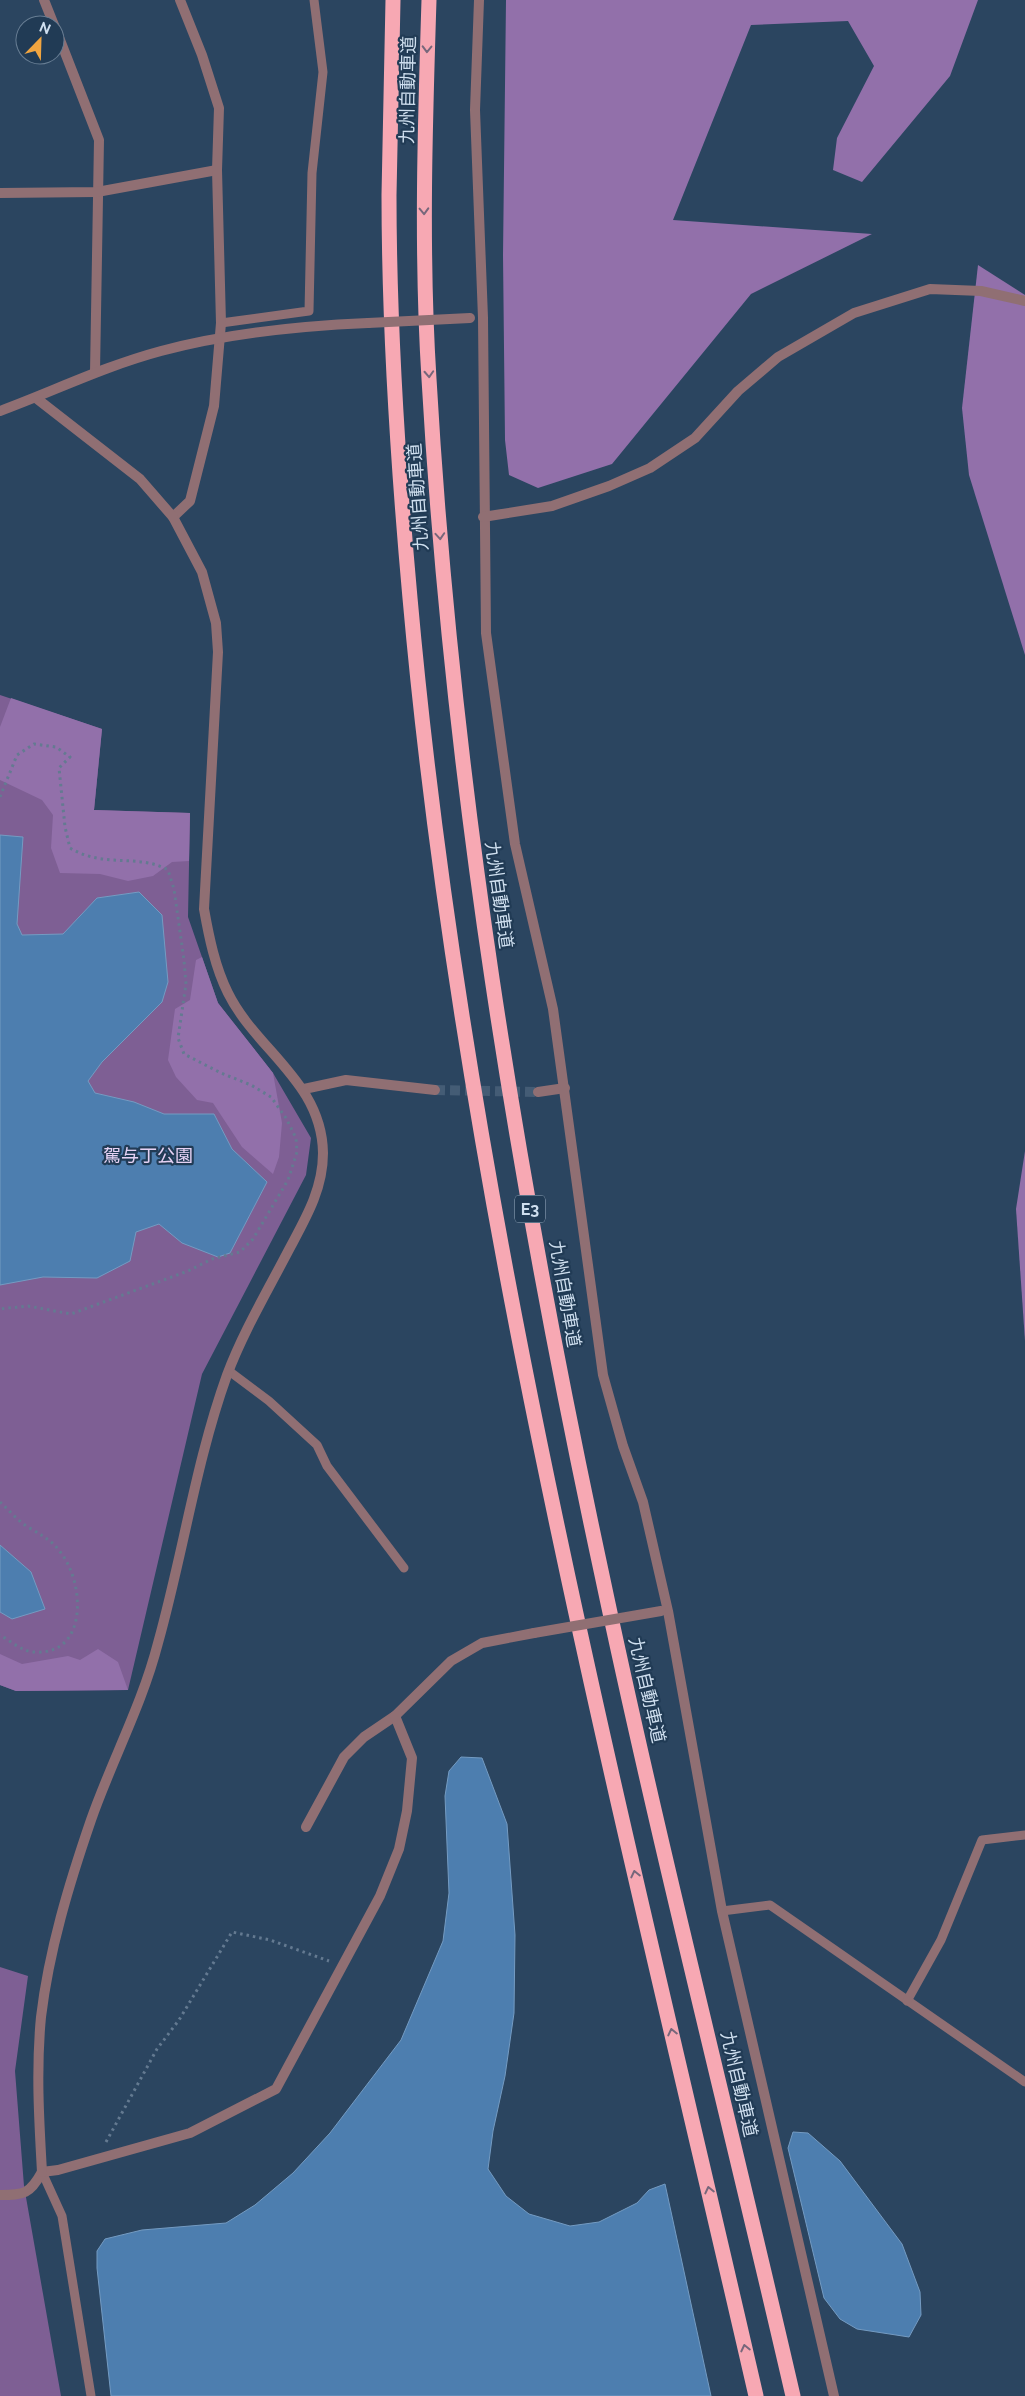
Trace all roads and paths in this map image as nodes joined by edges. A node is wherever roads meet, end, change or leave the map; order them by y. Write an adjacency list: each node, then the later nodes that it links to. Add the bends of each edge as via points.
1 (44, 0): 7 (street)
2 (180, 0): 9 (street, via 219,108)
3 (314, 0): 14 (lane, via 323,72 312,173 309,312)
4 (393, 0): 43 (highway, 九州自動車道 / E3, one-way to 4, via 568,1573 527,1381 477,1112 438,849 410,599 394,374 389,209)
5 (429, 0): 44 (highway, 九州自動車道 / E3, one-way to 44, via 424,201 428,374 444,597 472,847 512,1109 602,1578)
6 (479, 0): 13 (street, via 476,120)
7 (50, 15)
8 (65, 52): 10 (street, via 99,140)
9 (217, 170): 10 (street); 14 (street)
10 (97, 192): 11 (street); 16 (street)
11 (0, 193)
12 (1025, 300): 20 (street, via 981,291 930,289 854,313 778,357 738,391 695,438 650,468 552,506)
13 (483, 318): 15 (street, bridge, via 301,326); 20 (street)
14 (221, 323): 15 (street)
15 (219, 338): 16 (street, via 161,351); 19 (street, via 214,406 190,501)
16 (95, 372): 17 (street)
17 (36, 398): 18 (street); 19 (street, via 140,479)
18 (0, 410)
19 (173, 517): 23 (street, via 202,572 216,623 218,685 204,909 210,944 228,994 255,1033)
20 (483, 517): 22 (street, via 486,633 514,834 553,1009)
21 (0, 797): 26 (path, via 16,755 34,744 56,747 70,757 59,768 70,848 84,857 156,863 168,870 174,889 184,960 186,984 178,1038 184,1054 271,1097 296,1138 297,1152 288,1180 253,1239 240,1252 212,1259 71,1314 28,1306)
22 (564, 1088): 25 (street); 30 (street, via 603,1375 643,1502)
23 (304, 1089): 24 (street, via 346,1080); 27 (street, via 319,1123 323,1149 322,1176 313,1205 259,1306)
24 (435, 1090)
25 (538, 1092)
26 (0, 1309)
27 (229, 1371): 29 (lane, via 269,1401 317,1445 327,1466); 40 (street, via 214,1413 142,1698 92,1816 68,1890 52,1955 42,2016 37,2089)
28 (0, 1502): 31 (path, via 27,1526 46,1536 62,1554 75,1585 79,1614 72,1634 50,1652 32,1652)
29 (404, 1568)
30 (665, 1611): 32 (street, bridge, via 482,1642 451,1661); 35 (street)
31 (0, 1635)
32 (395, 1716): 33 (street, via 364,1737 344,1757); 36 (street, via 412,1758 408,1811 399,1849 380,1896)
33 (306, 1826)
34 (1025, 1835): 37 (lane, via 982,1840 941,1940)
35 (722, 1911): 37 (lane, via 770,1905); 45 (street)
36 (342, 1965): 39 (street, via 276,2089 190,2133); 39 (path, via 270,1940 232,1932 179,2020 157,2049 105,2144)
37 (907, 2000): 38 (lane)
38 (1025, 2082)
39 (101, 2158): 40 (street)
40 (42, 2172): 41 (street, via 30,2189 21,2195); 42 (lane, via 62,2216)
41 (0, 2195)
42 (91, 2396)
43 (756, 2396)
44 (793, 2396)
45 (834, 2396)

